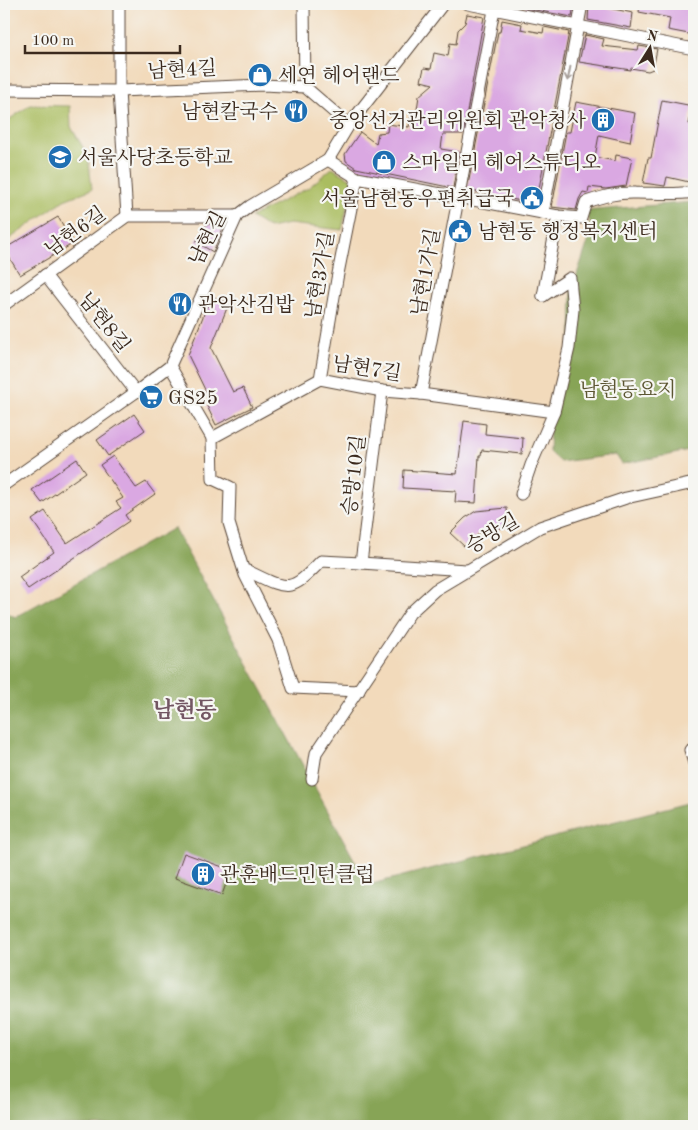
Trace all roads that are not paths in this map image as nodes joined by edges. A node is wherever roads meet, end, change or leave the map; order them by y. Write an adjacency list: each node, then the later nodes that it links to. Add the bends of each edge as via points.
1 (120, 4): 11 (street)
2 (304, 4): 9 (street)
3 (443, 4): 12 (street, 남현길)
4 (468, 4): 6 (street)
5 (582, 4): 7 (street)
6 (494, 10): 7 (street); 16 (street, 남현1가길)
7 (579, 26): 8 (street); 17 (street, one-way to 17)
8 (694, 49)
9 (306, 87): 11 (street, 남현4길, via 202,86); 12 (street)
10 (4, 90): 11 (street, 남현4길)
11 (119, 91): 18 (street)
12 (349, 125): 13 (street, 남현길)
13 (328, 160): 14 (street); 19 (street, 남현길)
14 (357, 178): 16 (street); 24 (street, 남현3가길)
15 (694, 192): 20 (street, via 674,195 634,192 608,196 586,202 581,218)
16 (458, 196): 17 (street); 27 (street, 남현1가길)
17 (543, 213): 20 (street)
18 (127, 216): 19 (street, 남현6길); 21 (street, 남현6길)
19 (237, 216): 23 (street, 남현길)
20 (558, 216): 28 (street, via 543,296 570,278 574,310)
21 (45, 275): 22 (street, 남현6길); 26 (street, 남현8길)
22 (4, 305)
23 (170, 366): 26 (street, 남현길); 29 (street)
24 (320, 379): 25 (street, 남현7길); 29 (street, 남현7길)
25 (382, 391): 27 (street, 남현7길); 33 (street, 승방10길)
26 (136, 392): 31 (street, 남현길)
27 (420, 394): 28 (street, 남현7길)
28 (554, 412): 32 (street)
29 (212, 438): 36 (street, via 213,479 230,488 229,523 242,566 278,640 293,688)
30 (694, 484): 34 (street, 승방길, via 626,498 540,527)
31 (4, 485)
32 (522, 494)
33 (361, 564): 34 (street); 35 (street, via 321,561 303,581 294,584 277,585)
34 (466, 570): 36 (street, 승방길, via 435,590 410,613)
35 (248, 571)
36 (359, 691): 39 (street, 승방길, via 316,753)
37 (690, 750): 38 (street)
38 (694, 763)
39 (312, 779)

